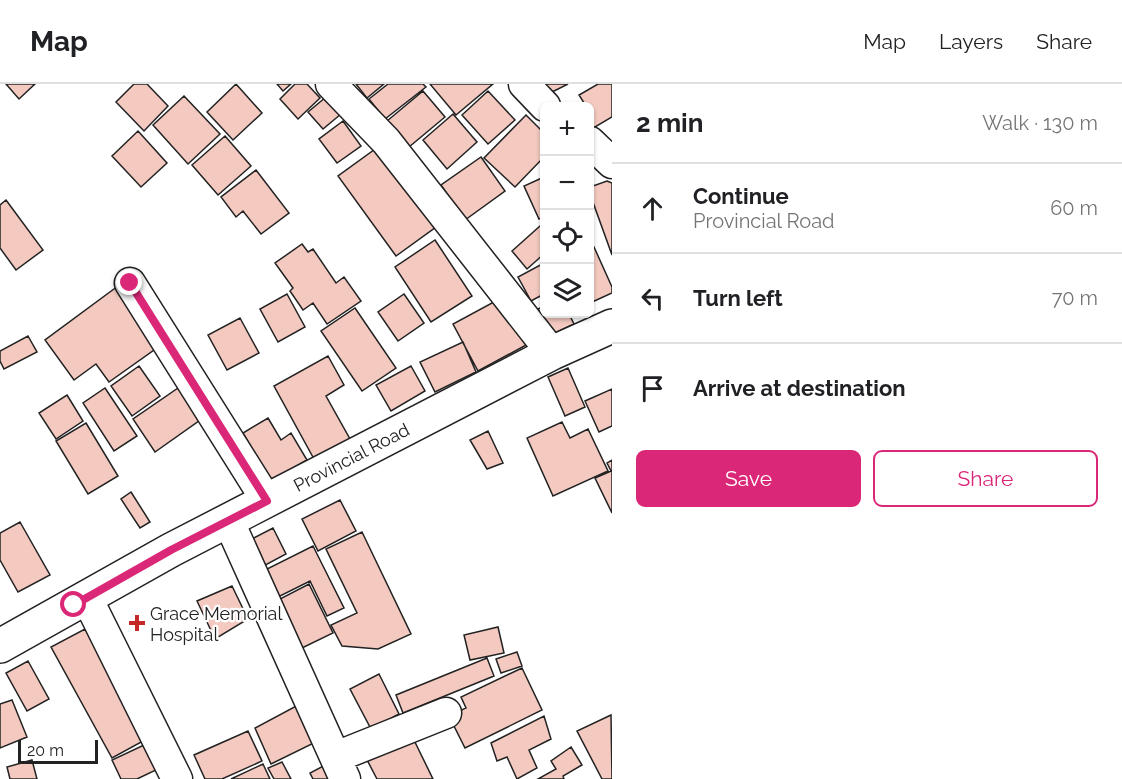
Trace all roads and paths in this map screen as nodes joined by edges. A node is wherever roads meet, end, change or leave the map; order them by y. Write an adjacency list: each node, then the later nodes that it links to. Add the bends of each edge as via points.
1 (332, 84): 8 (street, via 386,141)
2 (524, 84): 3 (street)
3 (541, 102)
4 (594, 146): 5 (street)
5 (612, 163)
6 (130, 283): 9 (street)
7 (612, 326): 8 (main road, Provincial Road)
8 (552, 353): 9 (main road, Provincial Road)
9 (267, 501): 10 (main road, Provincial Road)
10 (229, 522): 11 (main road, Provincial Road); 14 (street)
11 (87, 598): 12 (main road, Provincial Road); 15 (street)
12 (0, 646)
13 (446, 713): 14 (street)
14 (341, 768)
15 (177, 779)

